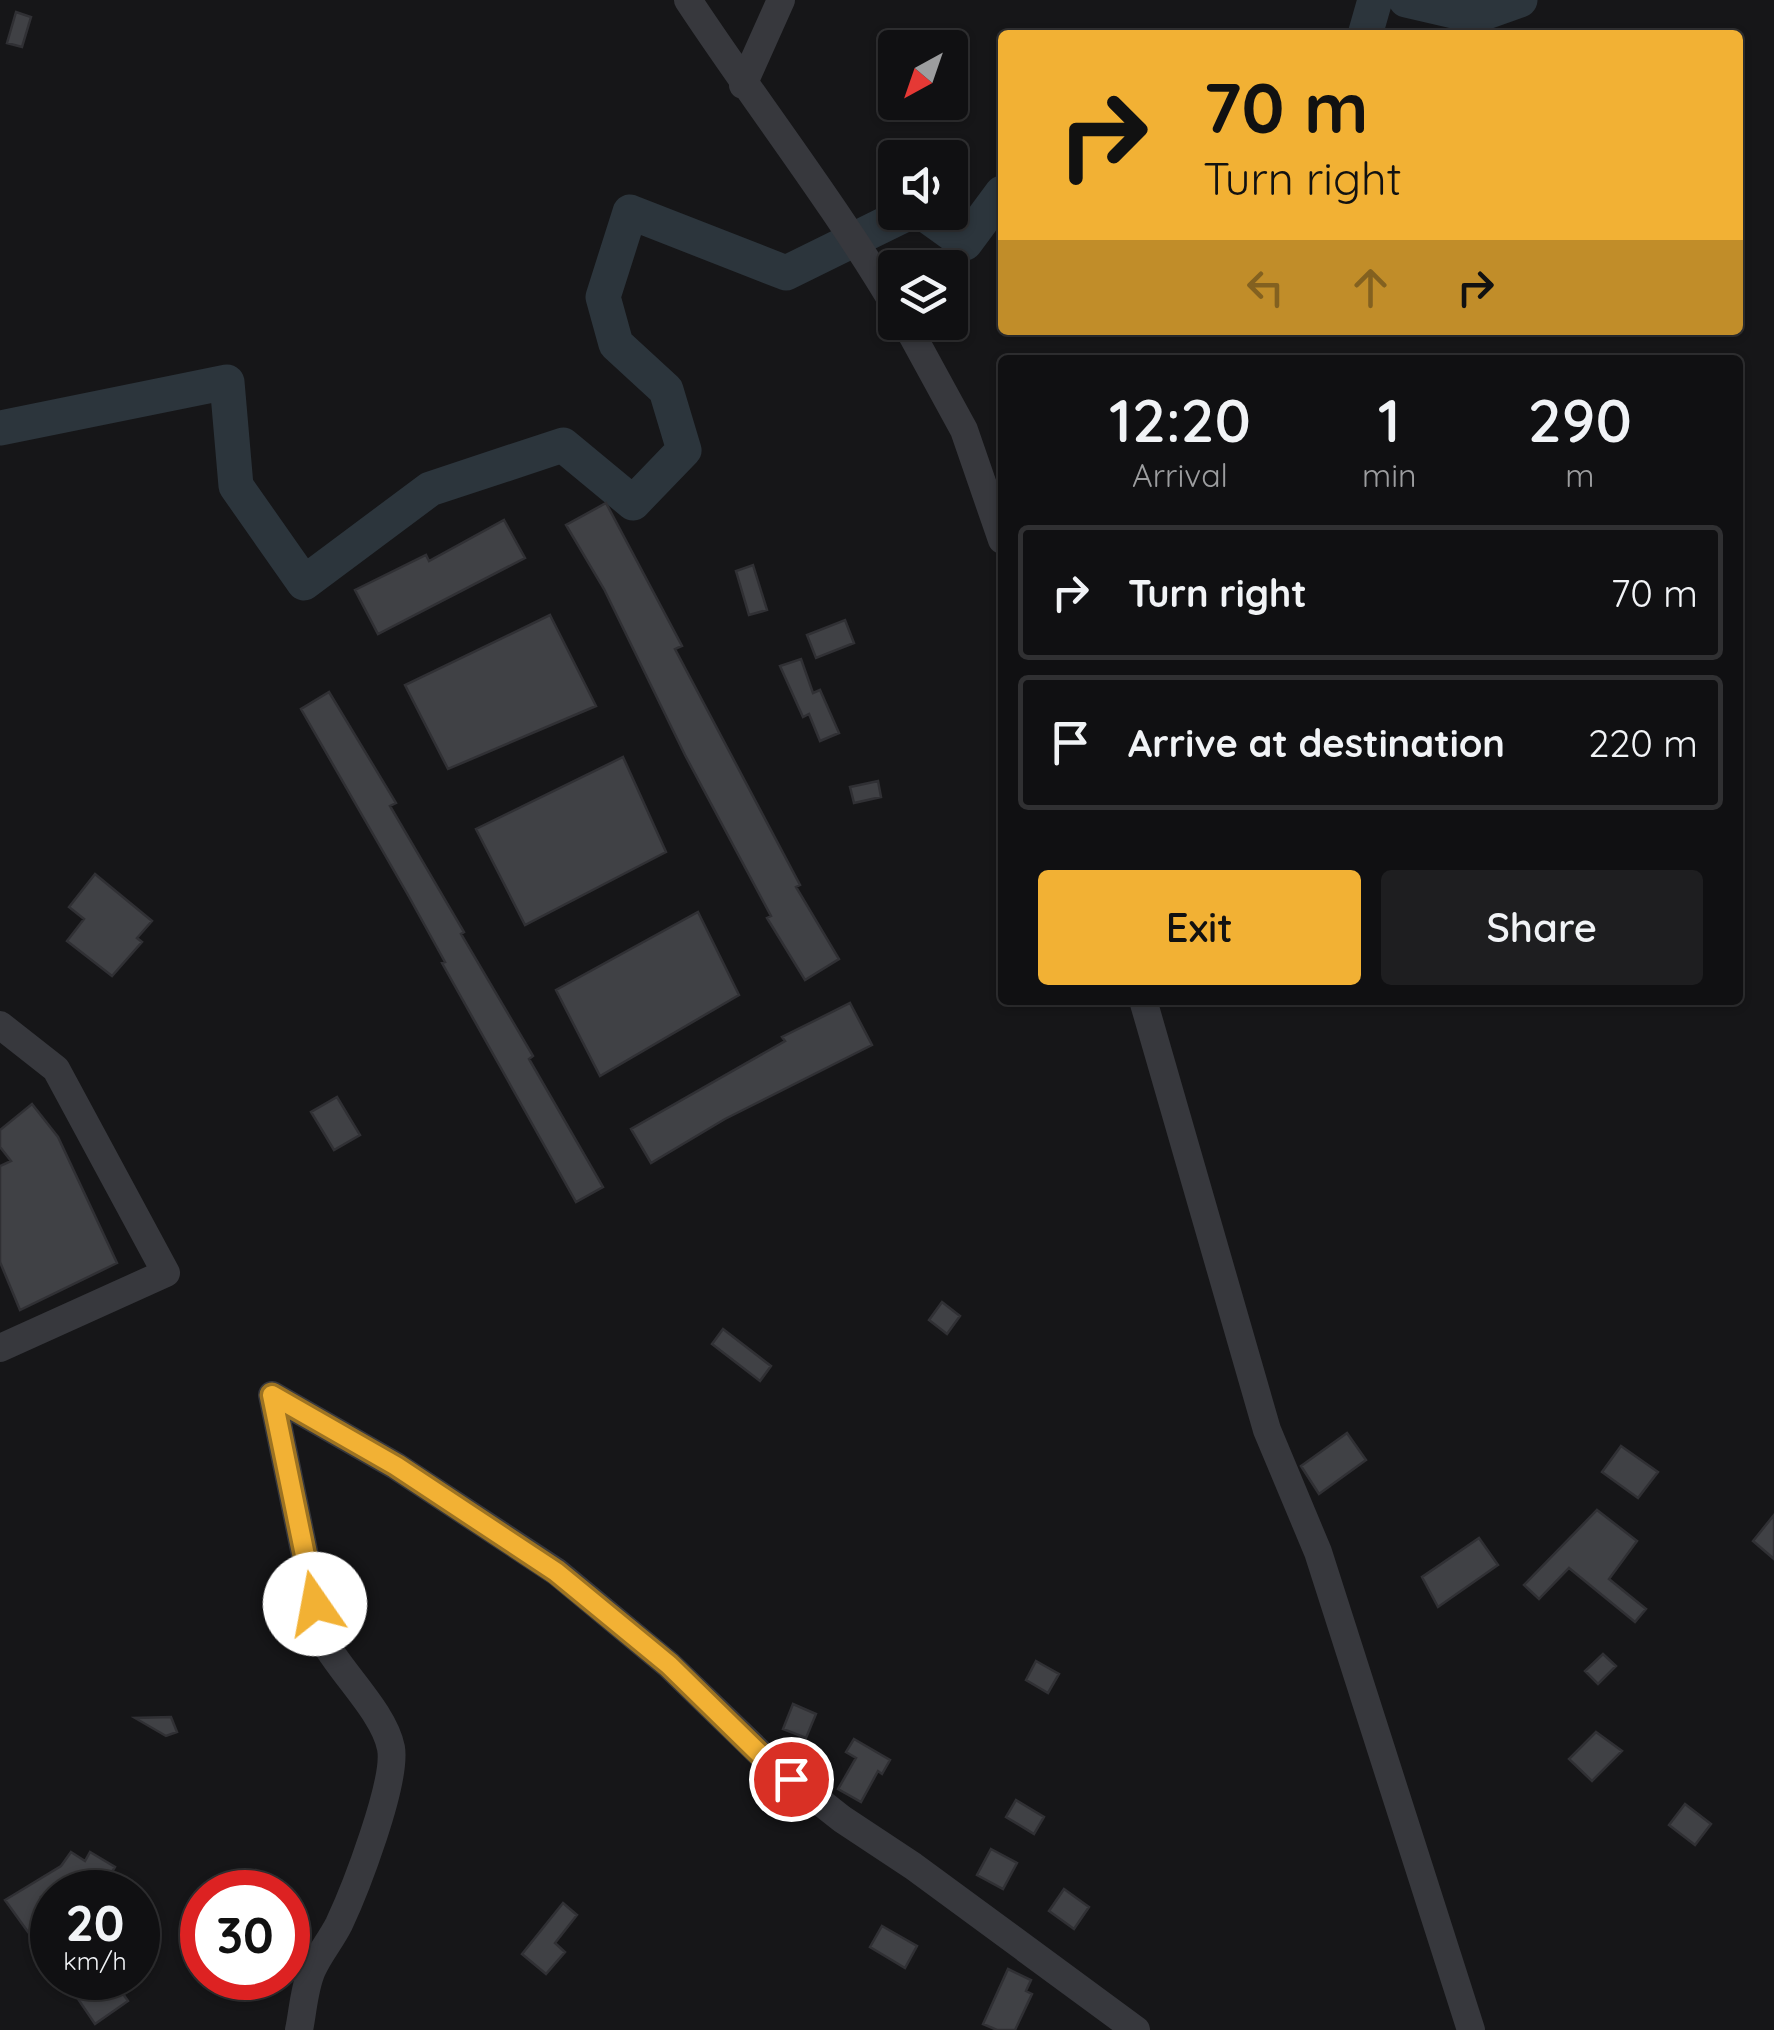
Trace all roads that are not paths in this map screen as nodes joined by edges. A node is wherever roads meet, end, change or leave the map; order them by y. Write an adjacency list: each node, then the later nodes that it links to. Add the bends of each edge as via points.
1 (688, 0): 3 (street)
2 (780, 0): 3 (street)
3 (743, 84): 4 (street)
4 (878, 278)
5 (914, 340): 6 (street, via 964,430)
6 (998, 528)
7 (1144, 1005): 12 (street, via 1267,1430 1318,1552)
8 (0, 1025): 9 (street, via 56,1069 166,1273)
9 (0, 1348)
10 (299, 2030): 11 (street, via 310,1972 339,1923 378,1820 392,1759 378,1719 322,1638 272,1395 396,1466 556,1572 669,1665 766,1760)
11 (1136, 2030)
12 (1471, 2030)

